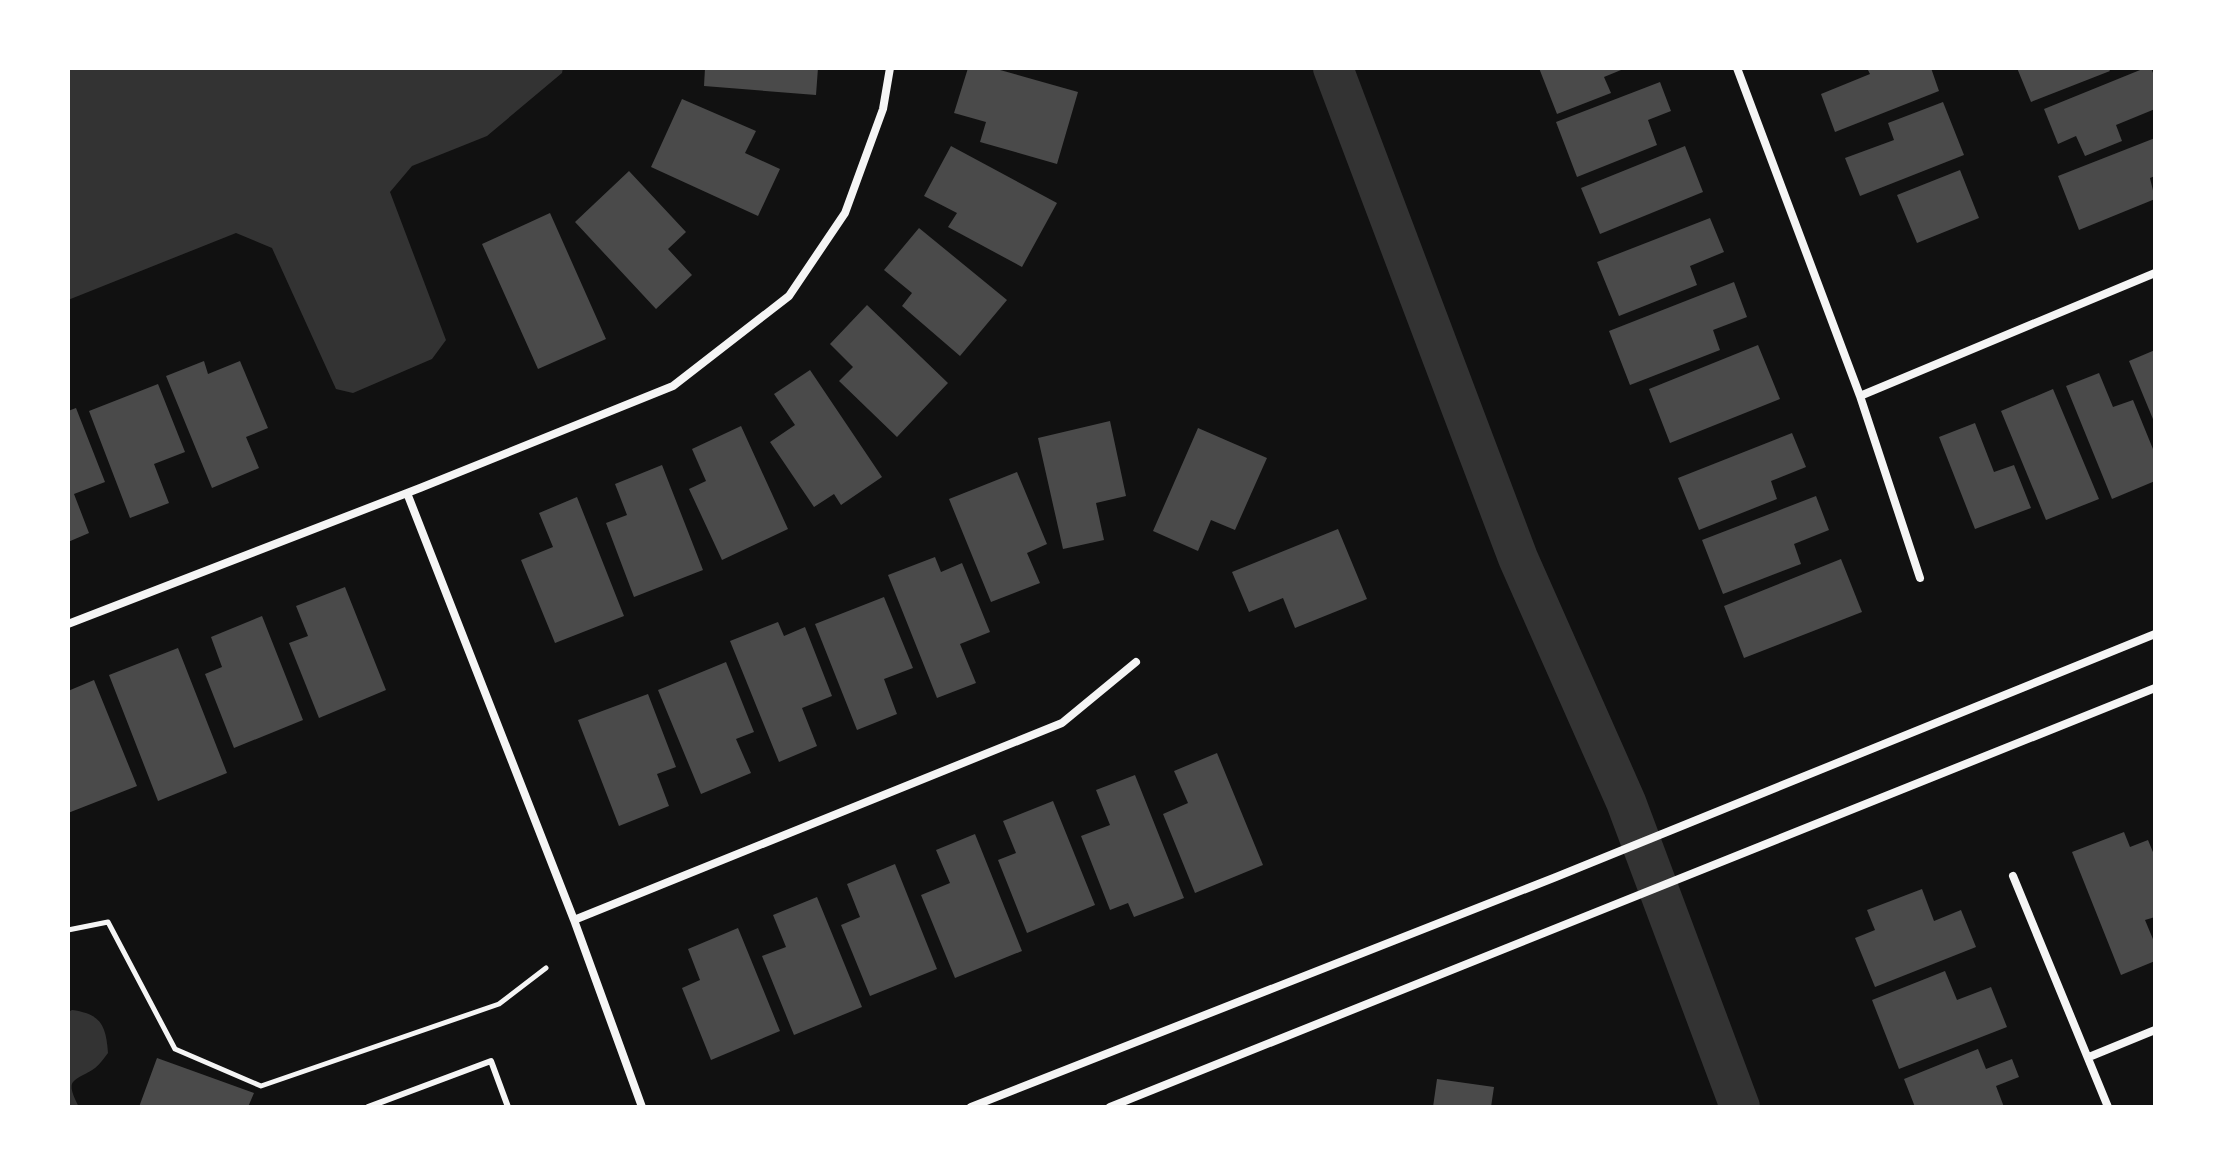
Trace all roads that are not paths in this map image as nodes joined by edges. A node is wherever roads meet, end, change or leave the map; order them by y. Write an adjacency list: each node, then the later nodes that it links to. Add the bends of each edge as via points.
1 (890, 68): 5 (street, via 883,109 845,213 789,296 673,386)
2 (1737, 68): 4 (street)
3 (2155, 273): 4 (street)
4 (1860, 396): 6 (street)
5 (407, 493): 7 (street); 12 (street)
6 (1920, 578)
7 (68, 624)
8 (2155, 634): 18 (street)
9 (1136, 662): 12 (street, via 1062,723)
10 (2155, 688): 19 (street)
11 (2013, 876): 14 (street)
12 (574, 920): 17 (street)
13 (2155, 1030): 14 (street)
14 (2089, 1057): 20 (street)
15 (368, 1107): 16 (lane, via 491,1061)
16 (508, 1107)
17 (642, 1107)
18 (971, 1107)
19 (1110, 1107)
20 (2108, 1107)

